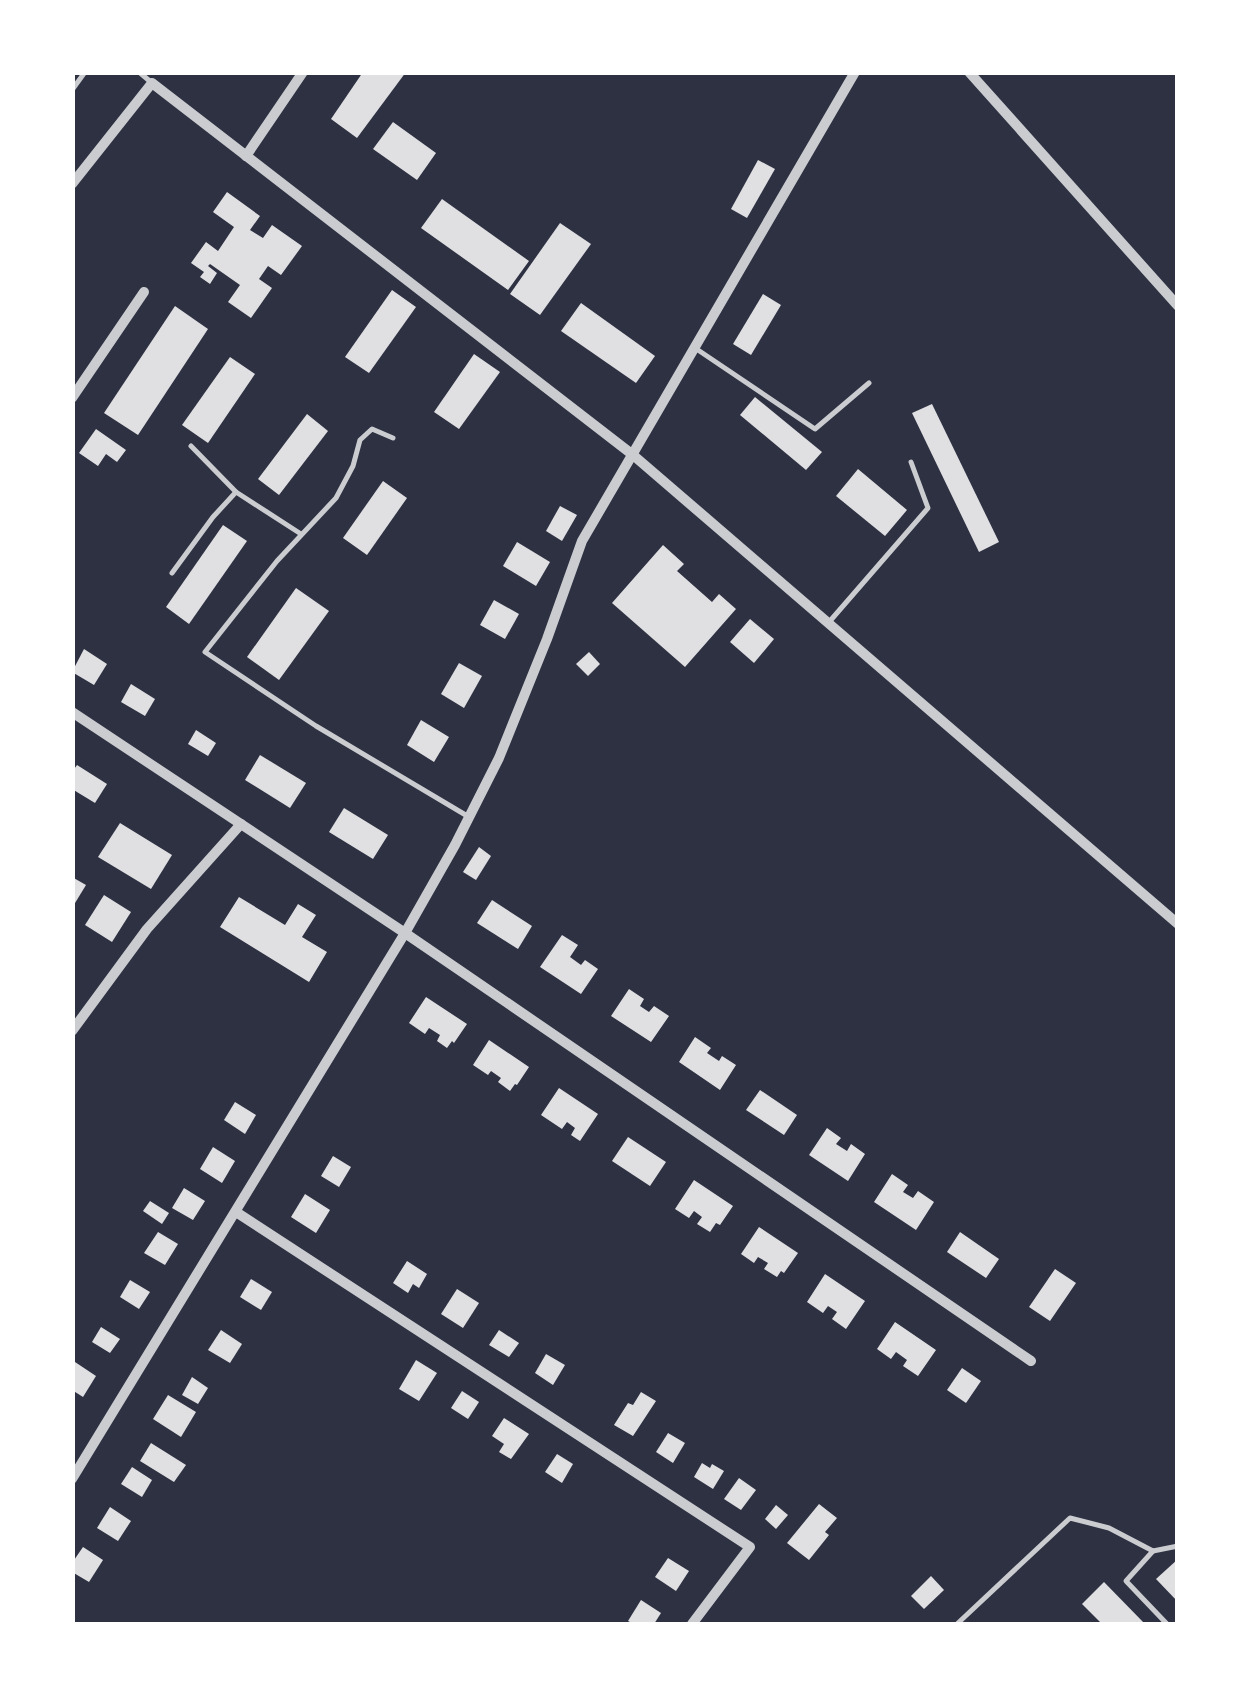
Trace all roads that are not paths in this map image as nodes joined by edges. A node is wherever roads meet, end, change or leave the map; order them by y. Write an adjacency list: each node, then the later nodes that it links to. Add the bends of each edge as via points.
1 (85, 72): 7 (lane)
2 (139, 72): 6 (lane)
3 (303, 72): 8 (street)
4 (856, 72): 12 (street)
5 (969, 72): 11 (street)
6 (152, 82): 8 (street); 9 (street)
7 (72, 90)
8 (246, 156): 17 (street)
9 (72, 184)
10 (144, 292): 14 (street)
11 (1178, 306)
12 (694, 348): 13 (lane, via 815,429); 17 (street)
13 (869, 383)
14 (72, 398)
15 (392, 438): 20 (lane, via 372,429 360,440 336,498)
16 (191, 446): 19 (lane)
17 (633, 455): 22 (street); 24 (street, via 582,540 506,741)
18 (910, 462): 22 (lane, via 928,508)
19 (236, 492): 20 (lane); 21 (lane)
20 (301, 534): 24 (lane, via 205,652)
21 (172, 573)
22 (828, 623): 26 (street)
23 (72, 712): 25 (street)
24 (468, 817): 27 (street)
25 (241, 824): 27 (street); 28 (street, via 147,930)
26 (1178, 924)
27 (405, 934): 29 (street); 30 (street)
28 (72, 1031)
29 (236, 1212): 31 (street); 34 (street, via 750,1547)
30 (1031, 1361)
31 (72, 1478)
32 (1178, 1546): 33 (lane)
33 (1153, 1551): 35 (lane, via 1109,1528 1070,1518); 36 (lane, via 1126,1580)
34 (692, 1624)
35 (957, 1624)
36 (1167, 1624)

